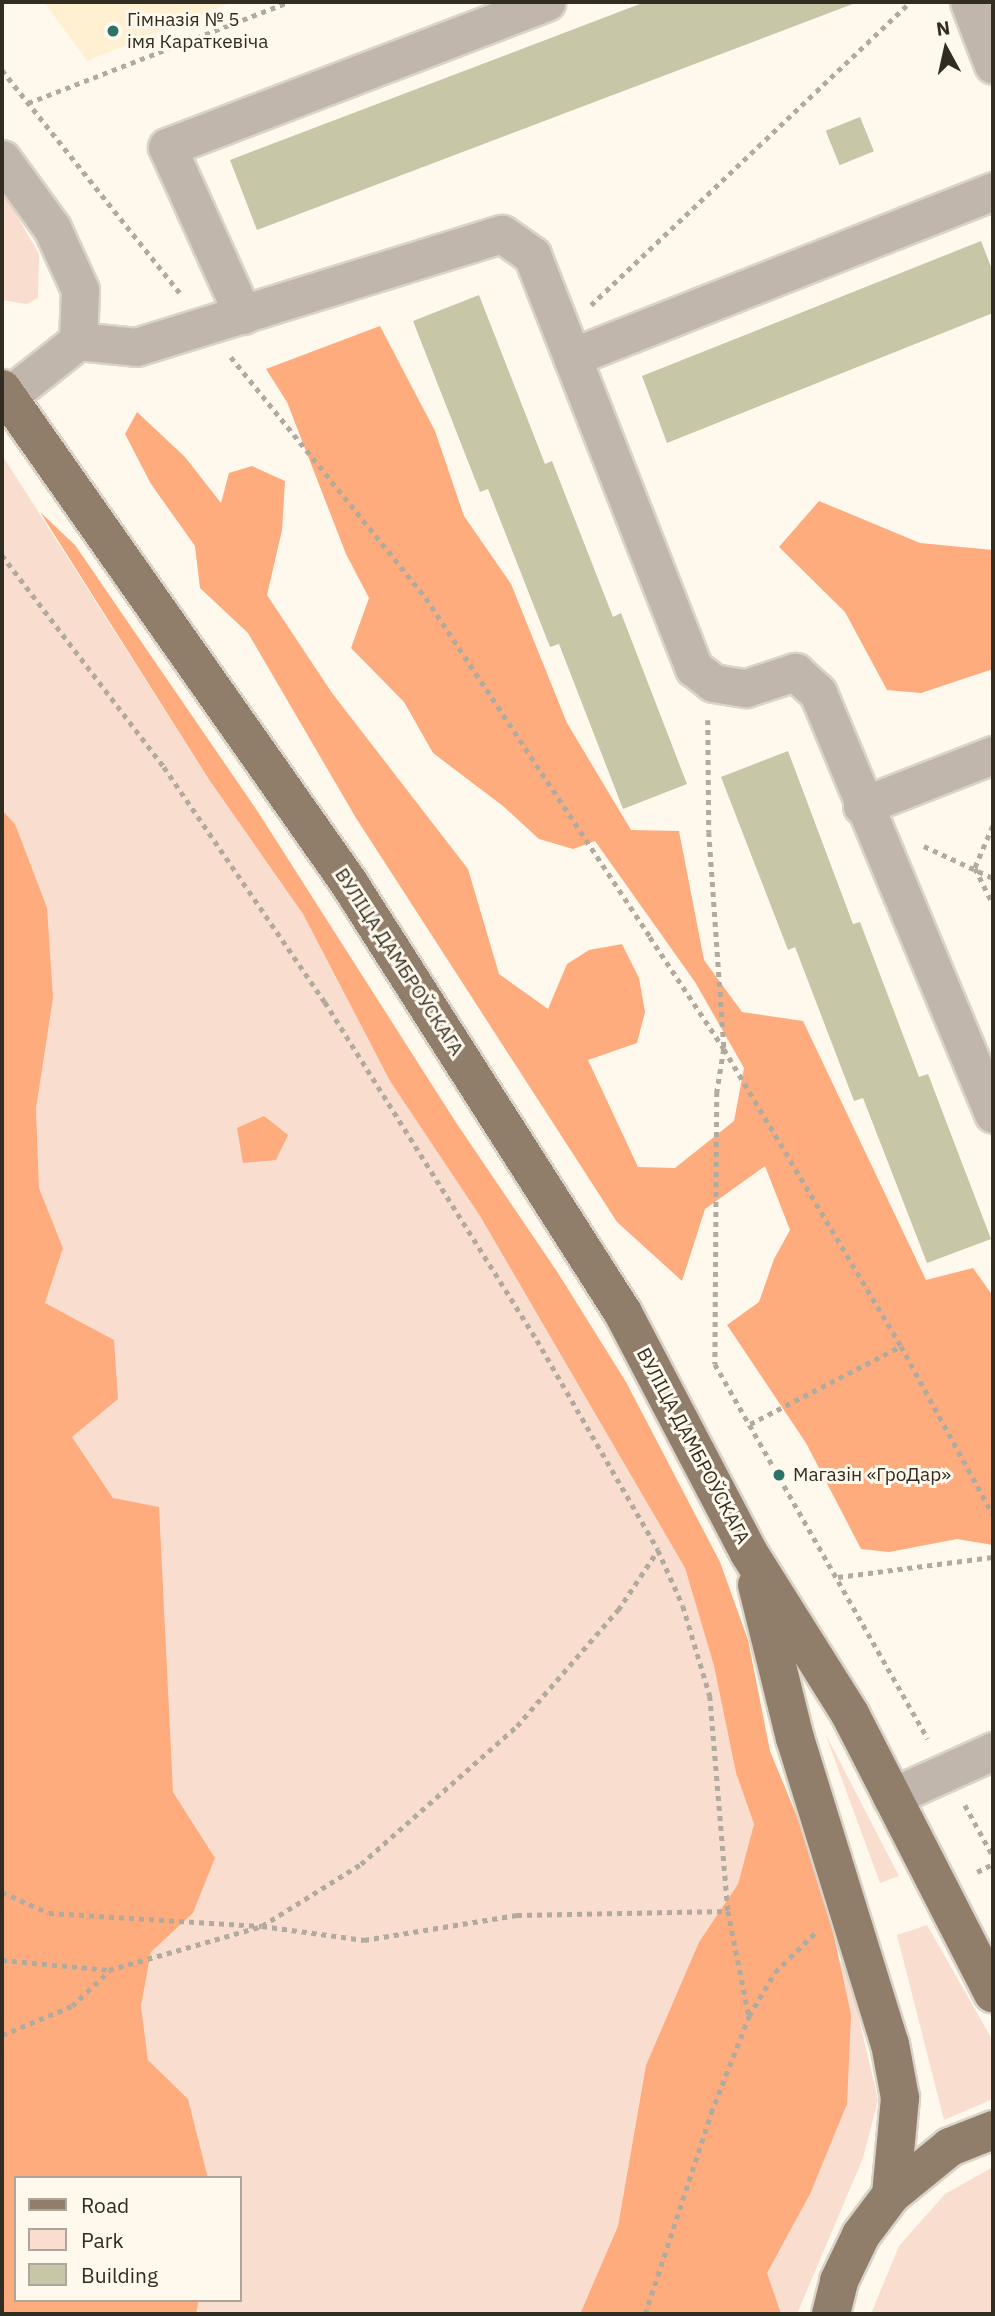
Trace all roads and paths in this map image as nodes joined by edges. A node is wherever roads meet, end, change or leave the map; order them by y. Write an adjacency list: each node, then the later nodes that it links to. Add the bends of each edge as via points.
1 (288, 2): 7 (path)
2 (546, 2): 10 (street, via 167,147)
3 (911, 2): 13 (path)
4 (969, 2): 5 (street)
5 (993, 65)
6 (2, 70): 7 (path)
7 (28, 103): 11 (path)
8 (2, 159): 12 (street, via 52,228 80,290)
9 (993, 191): 13 (street)
10 (243, 315): 11 (street); 13 (street, via 502,234 532,255)
11 (207, 327): 12 (street, via 136,347); 23 (path, via 426,598)
12 (78, 341): 14 (street, ВУЛІЦА ДАМБРОЎСКАГА)
13 (567, 344): 16 (street, via 694,668)
14 (5, 393): 29 (main road, ВУЛІЦА ДАМБРОЎСКАГА, via 357,895 623,1313)
15 (2, 555): 28 (path, via 164,767 325,1002 537,1340)
16 (713, 683): 18 (street, via 746,688 795,672 818,693); 23 (path, via 705,738)
17 (993, 755): 18 (street)
18 (865, 814): 20 (path); 24 (street)
19 (993, 826): 20 (path)
20 (975, 868): 21 (path); 22 (path)
21 (993, 878)
22 (993, 904)
23 (724, 1049): 25 (path); 26 (path, via 717,1092 715,1364)
24 (993, 1114)
25 (901, 1346): 26 (path); 27 (path)
26 (750, 1424): 31 (path)
27 (993, 1515)
28 (657, 1550): 41 (path, via 682,1606 709,1696); 42 (path, via 618,1610 517,1726 361,1864)
29 (749, 1553): 32 (main road, ВУЛІЦА ДАМБРОЎСКАГА); 33 (main road, ВУЛІЦА ДАМБРОЎСКАГА)
30 (993, 1558): 31 (path)
31 (837, 1577): 35 (path)
32 (850, 1714): 33 (main road, via 819,1713 807,1720); 36 (main road, ВУЛІЦА ДАМБРОЎСКАГА)
33 (797, 1745): 50 (main road, ВУЛІЦА ДАМБРОЎСКАГА, via 890,2044 901,2098)
34 (993, 1751): 35 (street)
35 (945, 1770): 36 (street); 37 (path)
36 (891, 1797): 46 (main road, ВУЛІЦА ДАМБРОЎСКАГА)
37 (993, 1856)
38 (993, 1864): 39 (path)
39 (977, 1872)
40 (2, 1892): 42 (path, via 49,1913)
41 (728, 1911): 42 (path, via 517,1916 364,1940); 47 (path)
42 (262, 1926): 45 (path)
43 (815, 1933): 47 (path, via 775,1972)
44 (2, 1961): 45 (path)
45 (109, 1970): 48 (path, via 72,2006)
46 (993, 1993)
47 (749, 2016): 51 (path, via 711,2113)
48 (2, 2035)
49 (993, 2130): 50 (main road, via 950,2147)
50 (891, 2195): 52 (main road, via 861,2235 839,2281)
51 (645, 2314)
52 (831, 2314)

